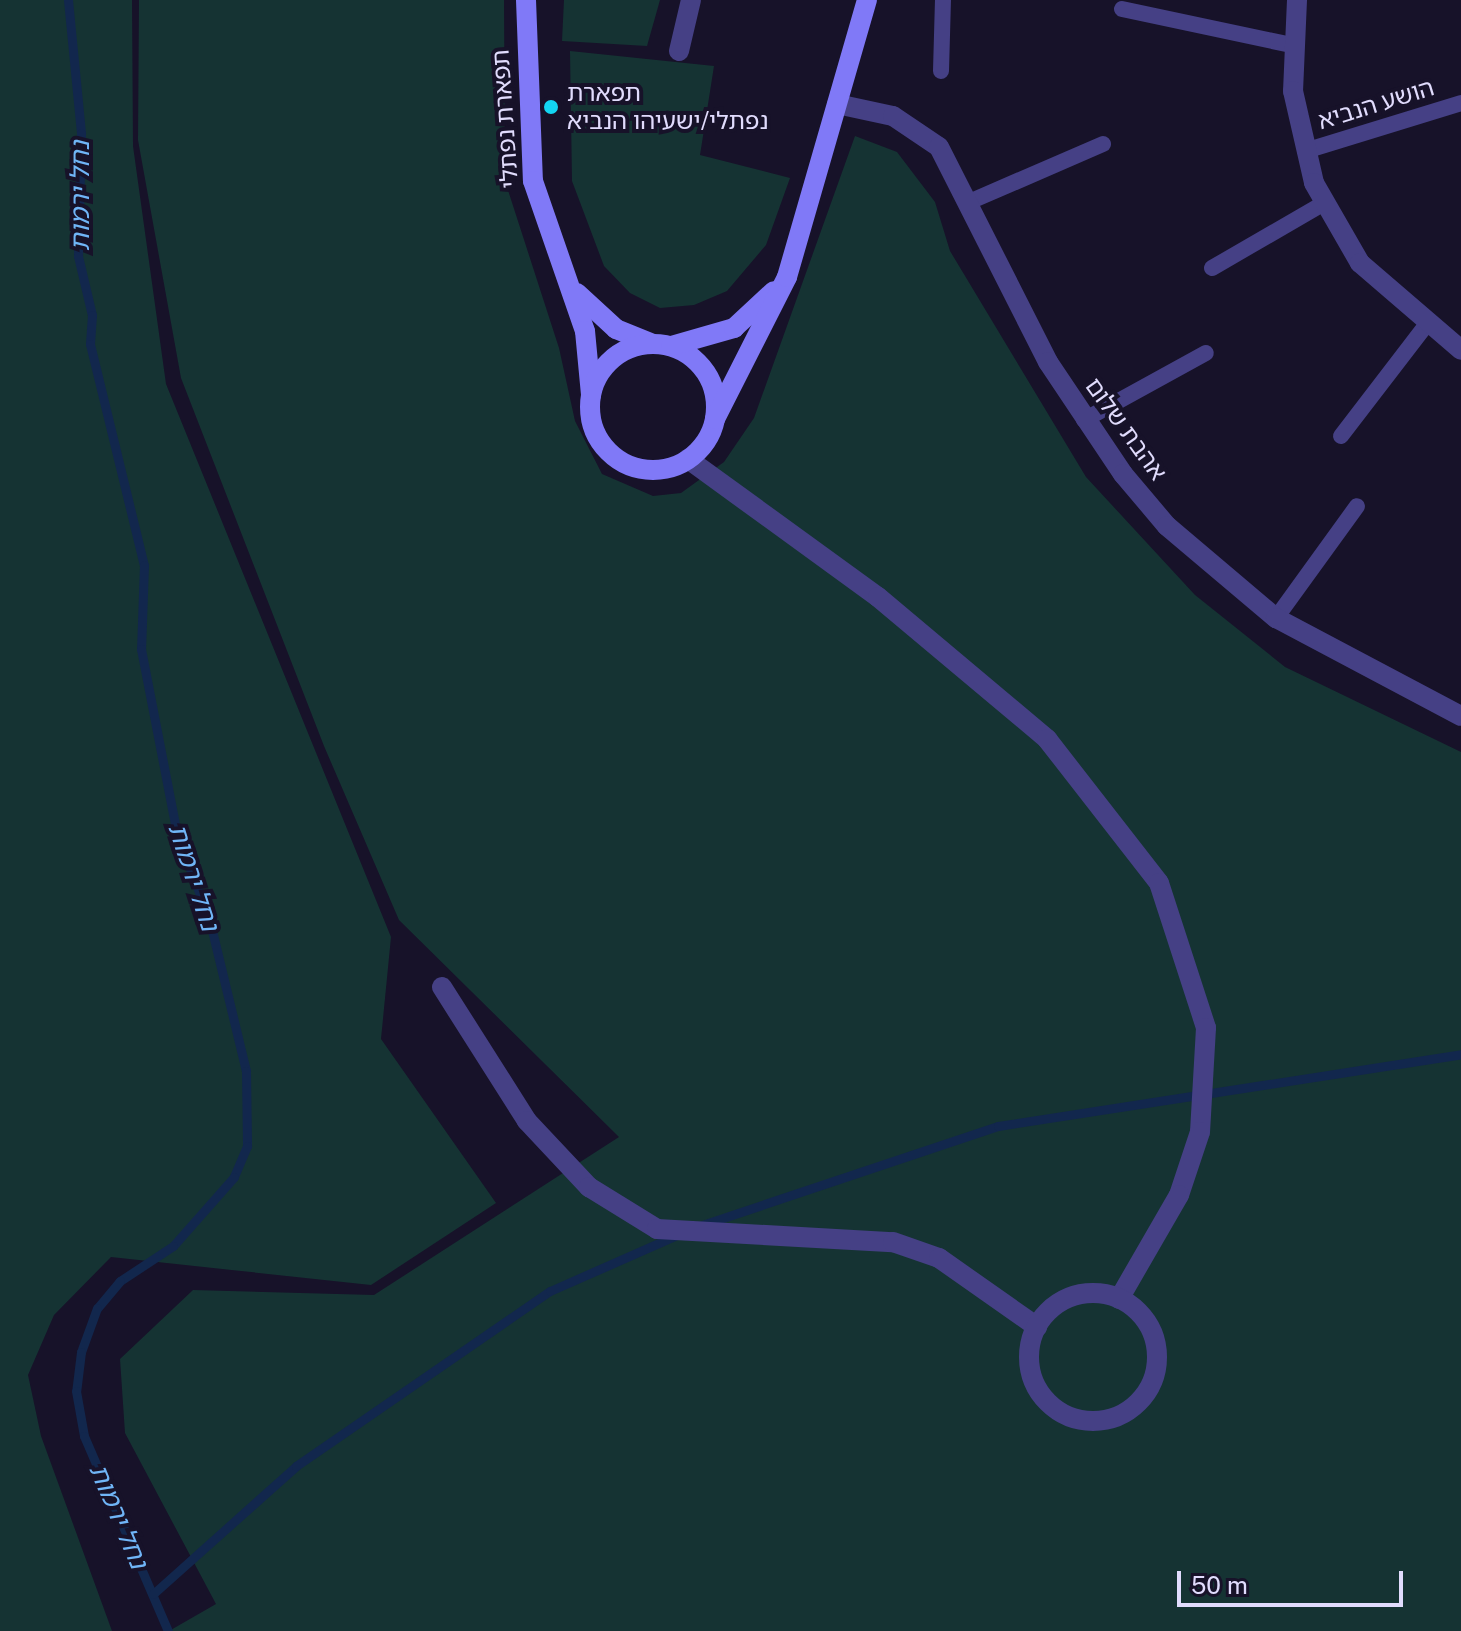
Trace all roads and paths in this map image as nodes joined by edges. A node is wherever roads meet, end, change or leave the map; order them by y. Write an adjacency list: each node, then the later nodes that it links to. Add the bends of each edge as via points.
1 (526, 0): 18 (street, תפארת נפתלי, via 530,163)
2 (691, 0): 8 (street)
3 (867, 0): 11 (street)
4 (943, 0): 9 (lane)
5 (1297, 0): 7 (street)
6 (1122, 9): 7 (lane)
7 (1292, 45): 13 (street)
8 (679, 51)
9 (941, 71)
10 (1461, 103): 13 (lane, הושע הנביא)
11 (837, 104): 14 (street, אהבת שלום, via 917,128 949,161); 16 (street)
12 (1103, 144): 14 (lane)
13 (1305, 151): 15 (street)
14 (969, 202): 25 (street, אהבת שלום)
15 (1324, 203): 17 (lane); 19 (street, via 1360,263)
16 (793, 261): 20 (street, via 771,295 734,328); 24 (street)
17 (1212, 268)
18 (564, 277): 20 (street, תפארת נפתלי, via 607,323); 23 (street, תפארת נפתלי, via 588,343)
19 (1427, 324): 21 (street); 26 (lane)
20 (662, 345): 23 (street, via 610,360); 24 (street, via 706,372)
21 (1461, 350)
22 (1206, 353): 25 (lane)
23 (591, 395): 27 (street, via 592,423 615,456 651,470)
24 (715, 419): 27 (street)
25 (1084, 420): 29 (street, אהבת שלום, via 1167,526)
26 (1341, 436)
27 (688, 459): 32 (street, via 878,597 1047,739 1159,883 1206,1028 1200,1132 1179,1195)
28 (1357, 506): 29 (lane)
29 (1276, 618): 30 (street, אהבת שלום, via 1342,660)
30 (1461, 716)
31 (442, 987): 33 (street, via 527,1121 589,1187 657,1229 893,1242 939,1258)
32 (1119, 1299): 33 (street, via 1078,1295 1058,1303); 33 (street, via 1143,1318 1156,1347 1150,1387 1119,1416 1077,1419 1042,1396 1029,1356)
33 (1037, 1327)

